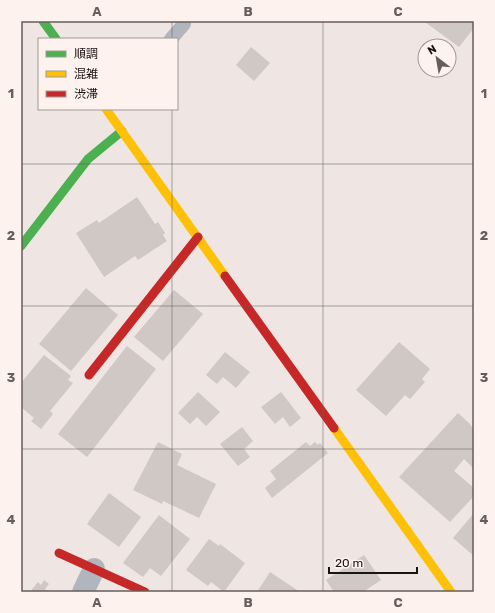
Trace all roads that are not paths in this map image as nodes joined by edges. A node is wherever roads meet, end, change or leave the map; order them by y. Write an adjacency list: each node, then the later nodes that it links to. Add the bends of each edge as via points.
1 (43, 21): 3 (street)
2 (184, 24): 4 (lane)
3 (55, 38)
4 (172, 38)
5 (109, 110): 6 (street)
6 (122, 131): 7 (street); 8 (street, via 88,159)
7 (198, 237): 9 (street); 14 (street)
8 (21, 246)
9 (89, 375)
10 (59, 553): 11 (street)
11 (94, 569): 12 (street); 13 (street)
12 (83, 592)
13 (145, 592)
14 (451, 592)

